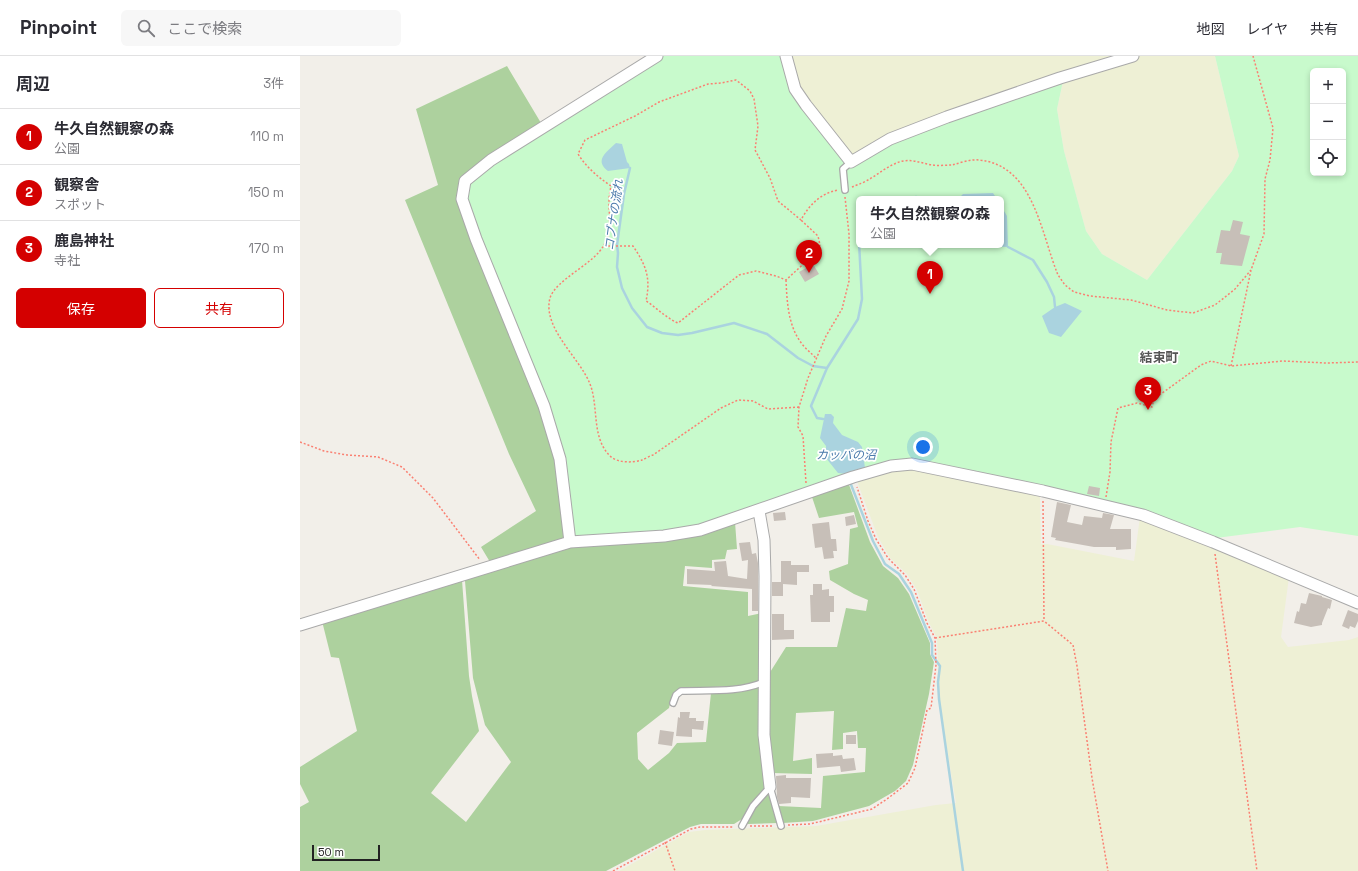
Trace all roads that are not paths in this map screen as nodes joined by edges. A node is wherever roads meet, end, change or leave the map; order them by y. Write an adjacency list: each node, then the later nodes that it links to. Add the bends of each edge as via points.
1 (657, 56): 7 (street, via 491,160 465,181 462,200 464,206 544,406 560,459)
2 (786, 56): 4 (street, via 795,89)
3 (1133, 56): 4 (street, via 947,117 890,139)
4 (851, 162): 5 (lane, via 843,169)
5 (845, 190)
6 (759, 511): 7 (street, via 700,530 664,536); 8 (street, via 853,477 891,466 912,464 1143,514); 10 (street, via 764,540)
7 (570, 542): 9 (street)
8 (1358, 602)
9 (300, 625)
10 (764, 682): 11 (lane, via 722,691 681,691 676,694); 12 (street, via 764,735)
11 (673, 703)
12 (770, 787): 13 (lane, via 753,806); 14 (lane)
13 (742, 826)
14 (781, 826)

